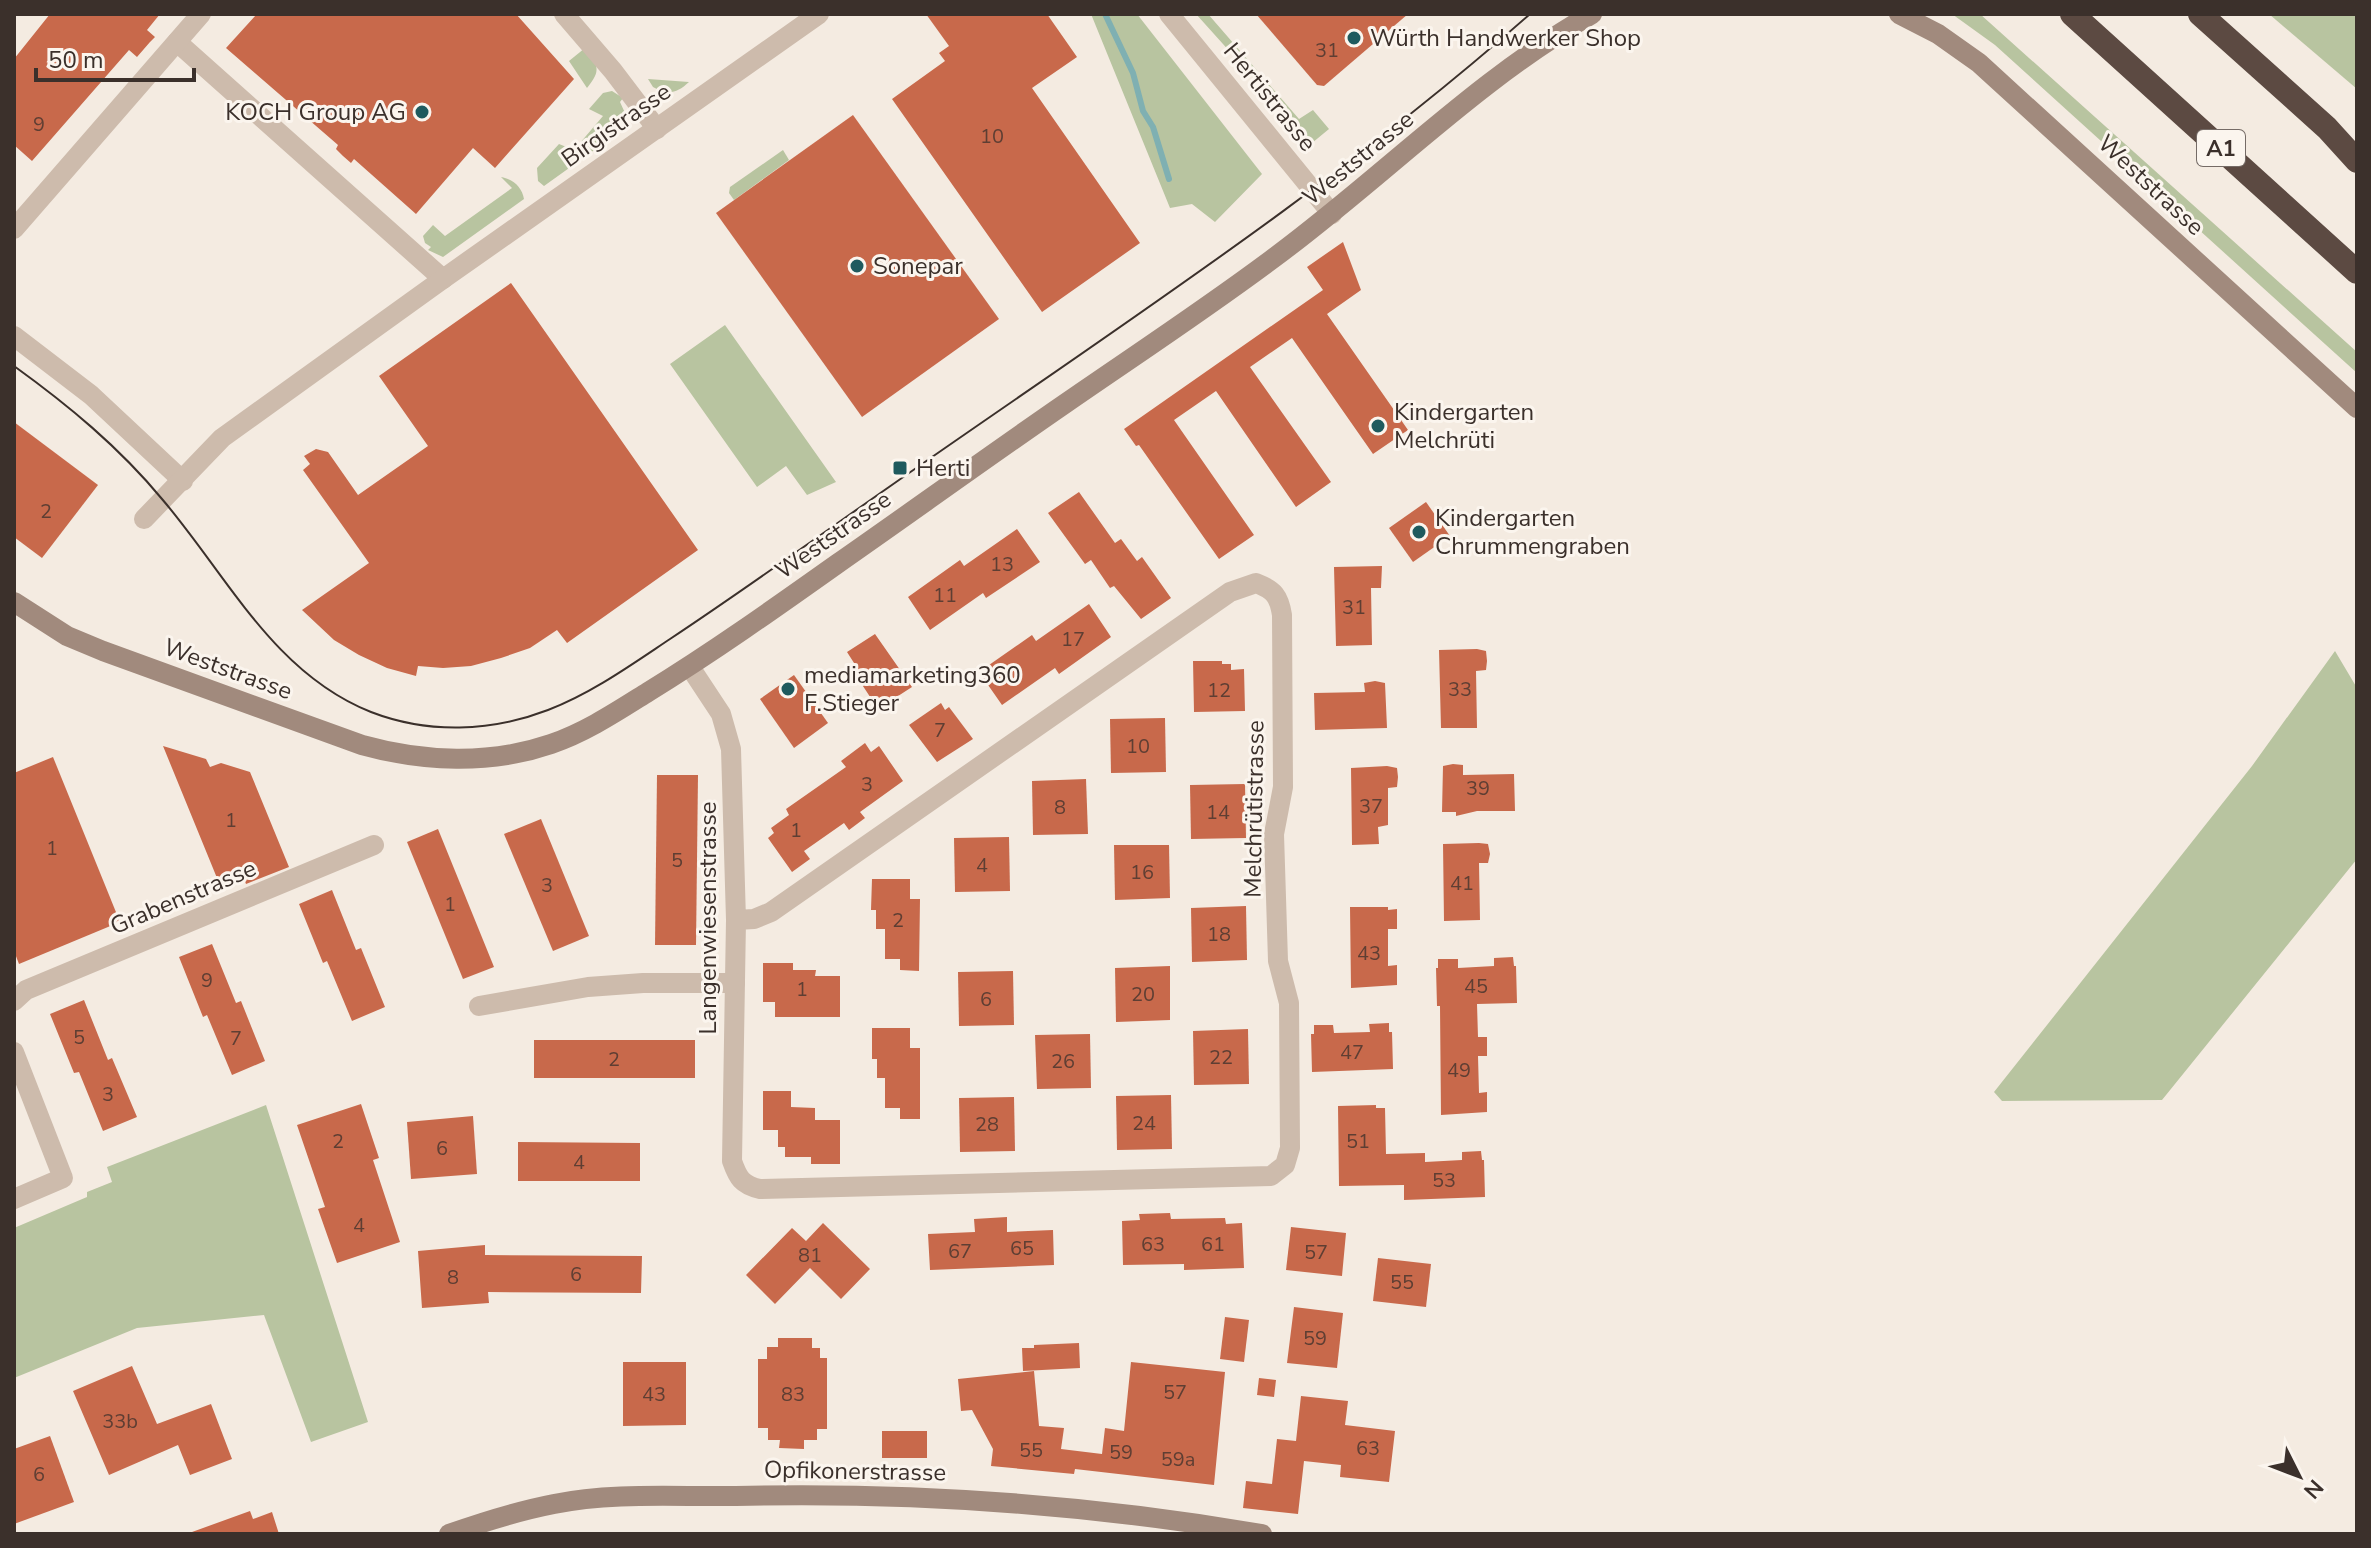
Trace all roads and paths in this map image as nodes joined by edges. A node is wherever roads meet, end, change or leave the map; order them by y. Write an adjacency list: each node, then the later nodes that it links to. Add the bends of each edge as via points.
1 (201, 14): 9 (street)
2 (564, 14): 11 (street)
3 (819, 14): 11 (street, Birgistrasse)
4 (1169, 14): 14 (street, Hertistrasse)
5 (1592, 14): 14 (main road, Weststrasse, via 1510,68)
6 (1899, 14): 19 (main road, Weststrasse, via 1979,63)
7 (2072, 14): 16 (highway, A1)
8 (2200, 14): 10 (highway)
9 (177, 42): 15 (street); 17 (street)
10 (2327, 128): 12 (highway); 13 (highway)
11 (657, 129): 17 (street, Birgistrasse)
12 (2357, 150)
13 (2357, 161)
14 (1332, 214): 23 (main road, Weststrasse)
15 (14, 229)
16 (2357, 272)
17 (443, 279): 20 (street, Birgistrasse, via 222,438)
18 (14, 336): 20 (street, via 91,395)
19 (2357, 408)
20 (183, 481): 21 (street, Birgistrasse)
21 (144, 519)
22 (17, 611): 23 (main road, Weststrasse, via 134,664 362,745 428,759 510,755 548,745 585,730)
23 (690, 667): 25 (street, Langenwiesenstrasse, via 721,714 731,749)
24 (374, 845): 27 (street, Grabenstrasse, via 26,990)
25 (736, 920): 26 (street, Langenwiesenstrasse); 30 (street, Melchrütistrasse, via 771,912 1230,592 1256,583 1279,599 1283,787 1274,834 1278,961 1289,1003 1290,1148 1285,1165 1271,1176 1259,1177 1062,1183 760,1189)
26 (735, 983): 28 (street, via 588,987); 30 (street, Langenwiesenstrasse, via 732,1161)
27 (14, 1001)
28 (479, 1006)
29 (14, 1052): 31 (street, via 63,1178)
30 (739, 1179)
31 (14, 1199)
32 (1211, 1530): 33 (main road, Opfikonerstrasse, via 1151,1515 986,1500 770,1495 556,1503); 34 (main road, Opfikonerstrasse)
33 (449, 1534)
34 (1262, 1534)

